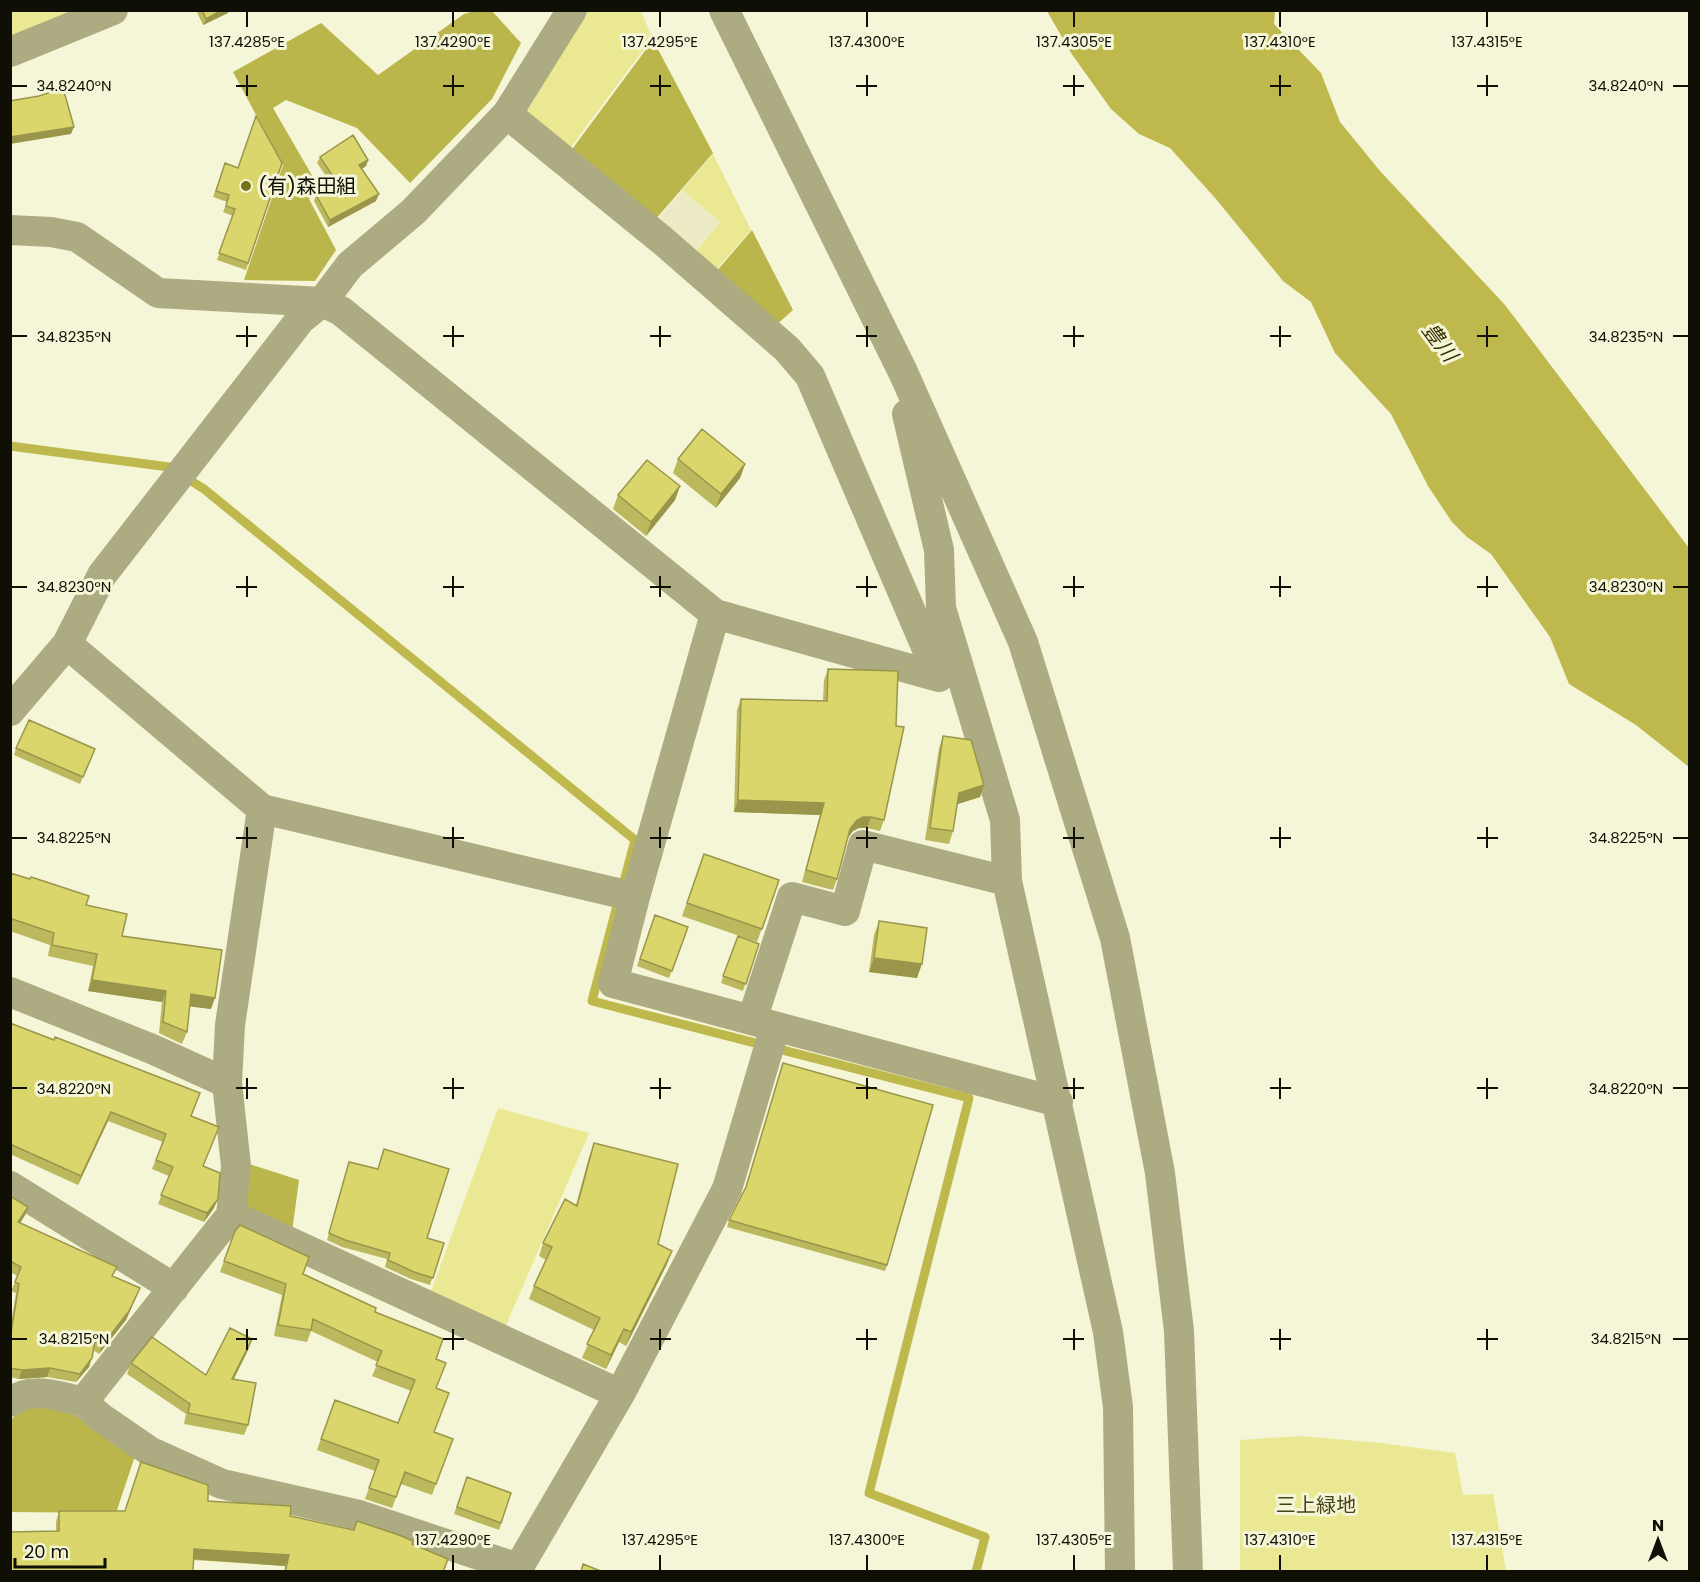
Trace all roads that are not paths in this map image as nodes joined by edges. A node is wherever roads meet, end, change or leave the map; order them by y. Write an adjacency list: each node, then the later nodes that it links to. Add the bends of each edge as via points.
1 (572, 10): 5 (street)
2 (724, 10): 8 (street)
3 (101, 13): 4 (street)
4 (10, 52)
5 (507, 114): 7 (street, via 413,212 350,265); 9 (street, via 663,240 787,349 810,376 939,677)
6 (10, 230): 7 (street, via 77,237 158,293)
7 (322, 302): 9 (street, via 341,311); 10 (street, via 300,320 102,575)
8 (903, 372): 13 (street, via 906,410 939,550 941,608 1005,820); 27 (street, via 1023,642 1115,938 1160,1173 1179,1331)
9 (715, 614): 14 (street)
10 (67, 644): 11 (street); 12 (street)
11 (10, 711)
12 (262, 809): 14 (street); 17 (street, via 230,1025)
13 (1007, 881): 16 (street, via 863,845 845,911 792,897); 18 (street)
14 (635, 897): 16 (street, via 613,983)
15 (10, 992): 17 (street)
16 (763, 1023): 18 (street); 22 (street, via 727,1189)
17 (227, 1083): 20 (street, via 236,1166)
18 (1058, 1102): 26 (street, via 1108,1332 1118,1407)
19 (10, 1186): 21 (street)
20 (231, 1215): 21 (street); 22 (street)
21 (174, 1288): 24 (street)
22 (620, 1394): 25 (street)
23 (10, 1402): 24 (street, via 18,1396 44,1393)
24 (83, 1402): 25 (street, via 151,1452 222,1484 359,1515)
25 (517, 1570)
26 (1120, 1572)
27 (1188, 1572)

